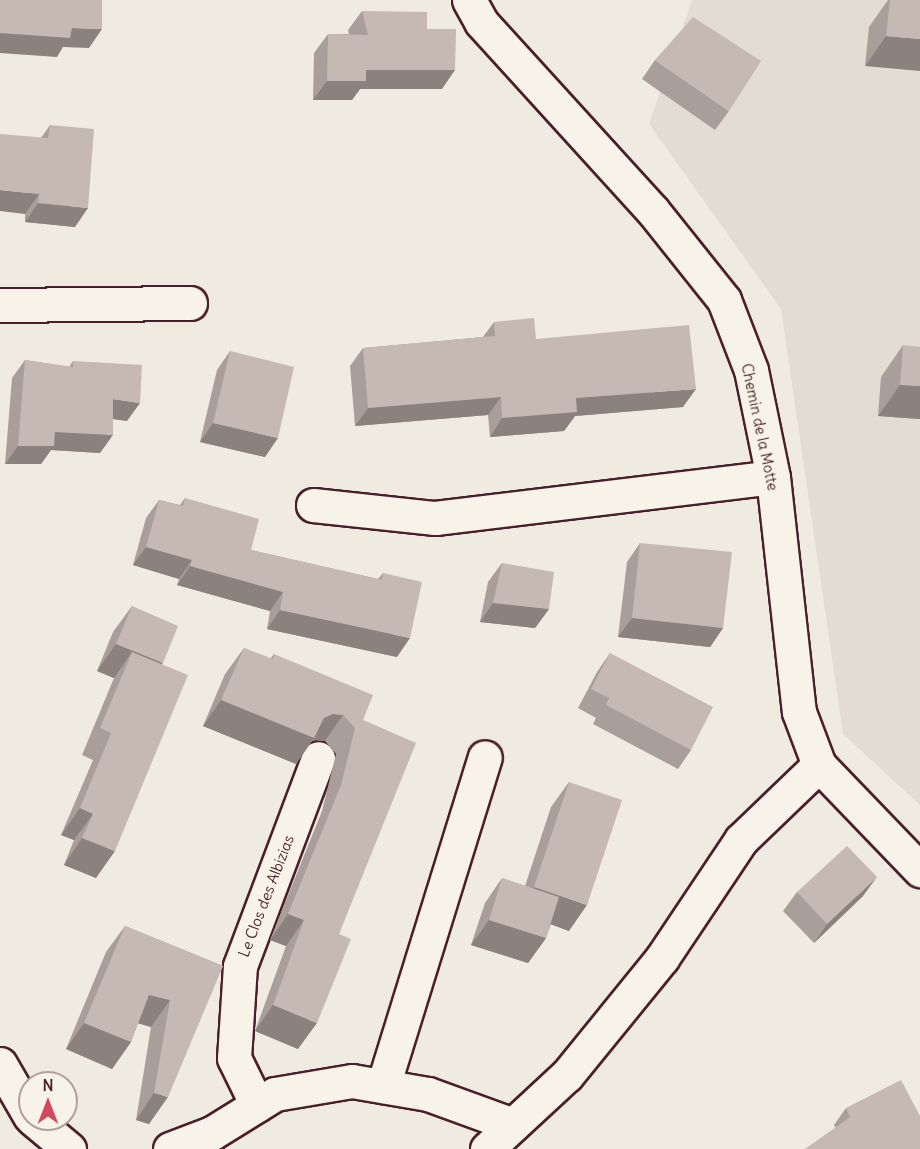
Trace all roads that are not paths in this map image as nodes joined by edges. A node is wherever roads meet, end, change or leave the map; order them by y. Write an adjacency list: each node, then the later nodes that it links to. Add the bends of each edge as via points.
1 (469, 0): 4 (street, Chemin de la Motte, via 481,22 653,211 724,300 751,370)
2 (190, 303): 3 (street)
3 (0, 305)
4 (773, 477): 5 (street, via 435,519); 8 (street, Chemin de la Motte, via 799,712)
5 (313, 505)
6 (485, 757): 11 (street)
7 (318, 758): 13 (street, Le Clos des Albizias, via 240,966 234,1058)
8 (819, 765): 9 (street, Chemin de la Motte); 14 (street, via 741,840 662,958 567,1076)
9 (920, 870)
10 (0, 1064): 12 (street)
11 (382, 1086): 13 (street, via 352,1081 275,1094); 14 (street, via 428,1094)
12 (18, 1094)
13 (257, 1105): 17 (street, via 212,1133)
14 (513, 1125): 18 (street)
15 (48, 1131): 16 (street)
16 (69, 1149)
17 (170, 1149)
18 (487, 1149)

